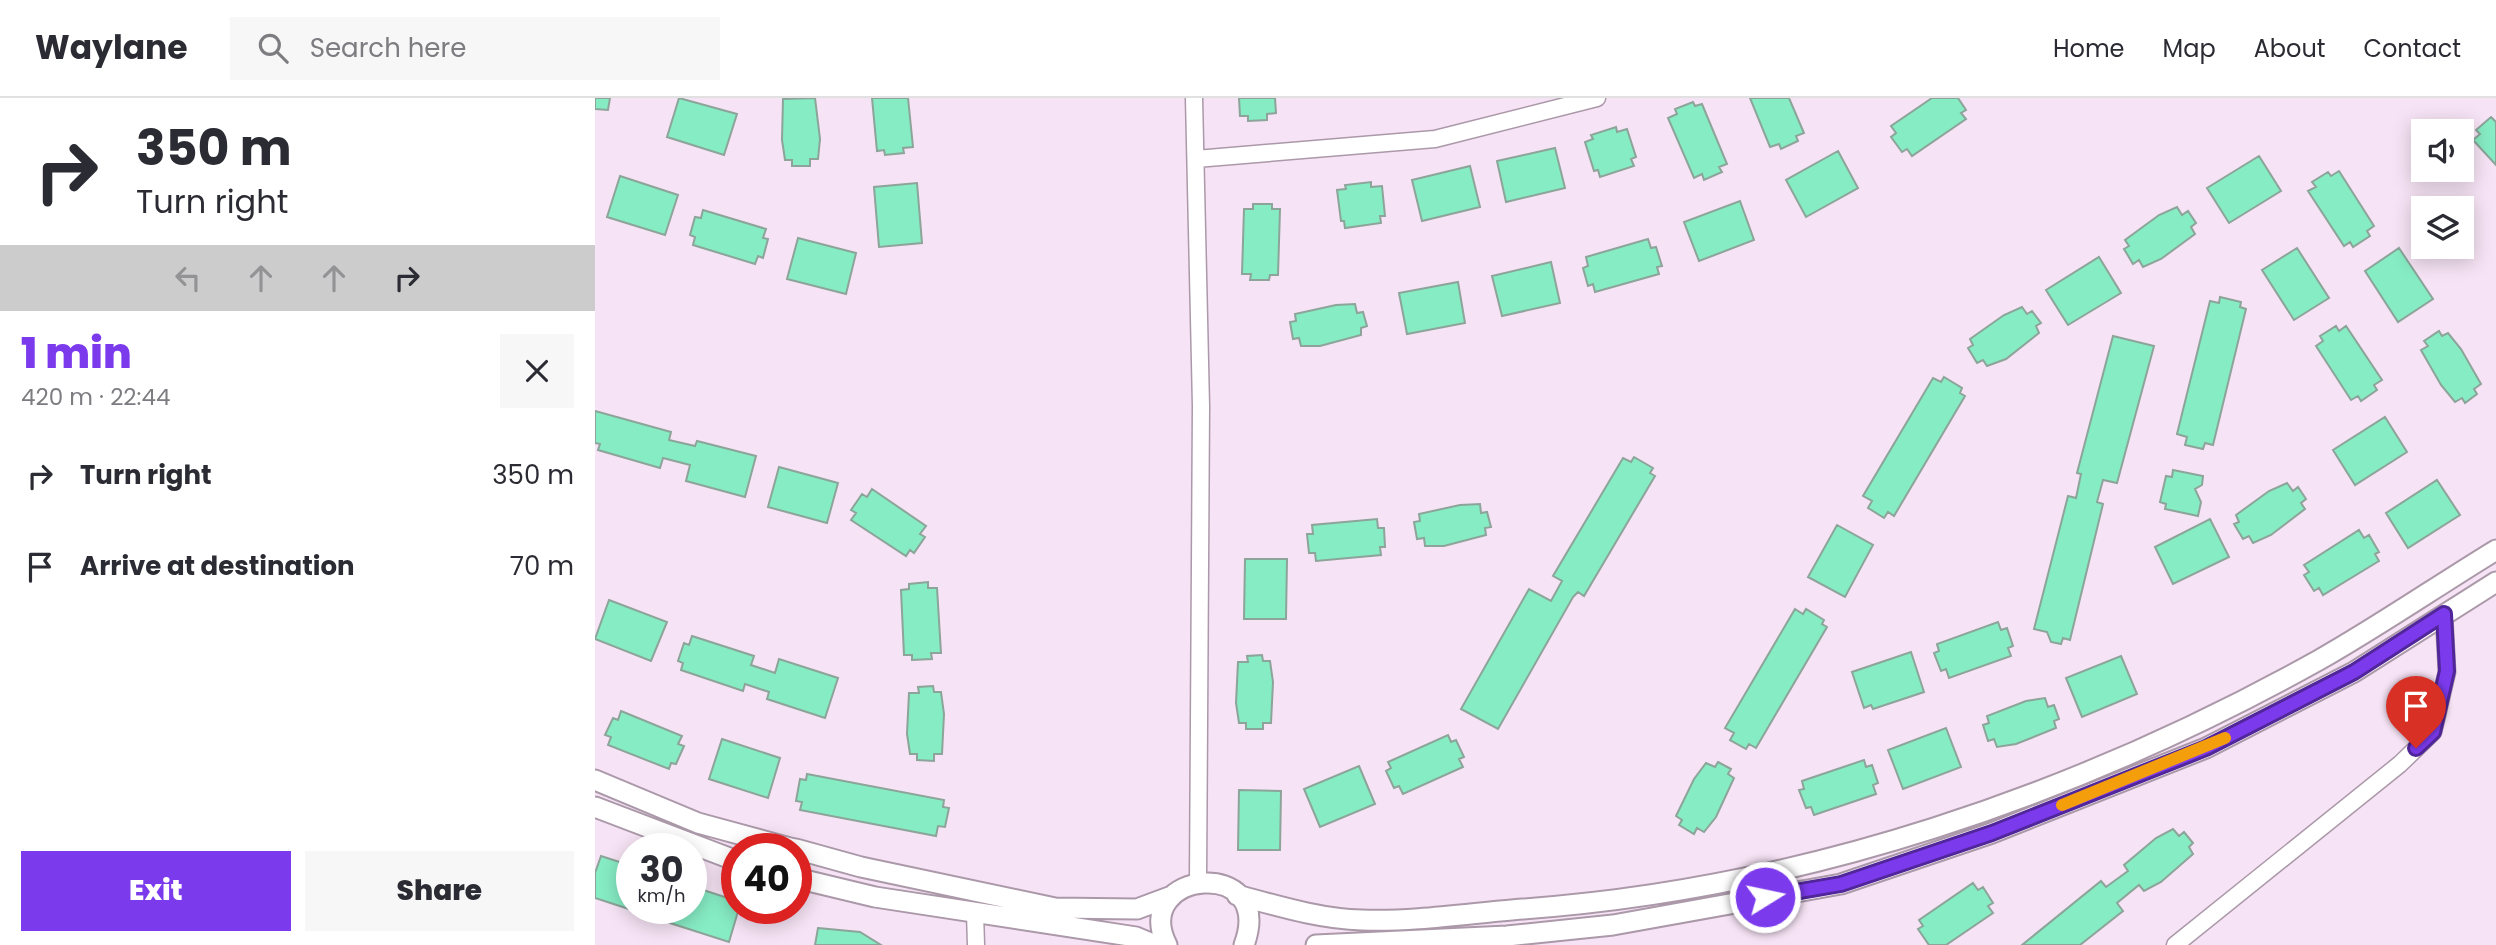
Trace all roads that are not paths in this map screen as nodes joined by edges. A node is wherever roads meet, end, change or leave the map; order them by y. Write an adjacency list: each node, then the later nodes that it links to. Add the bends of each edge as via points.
1 (1194, 98): 3 (street)
2 (1597, 98): 3 (street, via 1435,139)
3 (1196, 159): 12 (street, via 1201,406)
4 (2496, 550): 14 (street, via 2320,659 2188,727 2045,789 1854,854 1609,903 1363,920 1305,913)
5 (2496, 582): 6 (street)
6 (2444, 614): 21 (street, via 2354,672 2206,748 1992,833 1841,884 1613,925 1507,936); 22 (street, via 2447,671 2433,732 2400,764)
7 (595, 780): 9 (street)
8 (595, 807): 11 (street)
9 (738, 833)
10 (812, 854): 15 (street, via 1055,908 1137,909)
11 (721, 855)
12 (1198, 881): 14 (street, via 1213,881); 15 (street)
13 (812, 882): 16 (street)
14 (1237, 895): 20 (street, via 1249,919)
15 (1173, 896): 19 (street, via 1161,923)
16 (975, 913): 17 (street); 18 (street, via 1136,937)
17 (976, 945)
18 (1155, 945)
19 (1167, 945)
20 (1244, 945)
21 (1316, 945)
22 (2175, 945)

